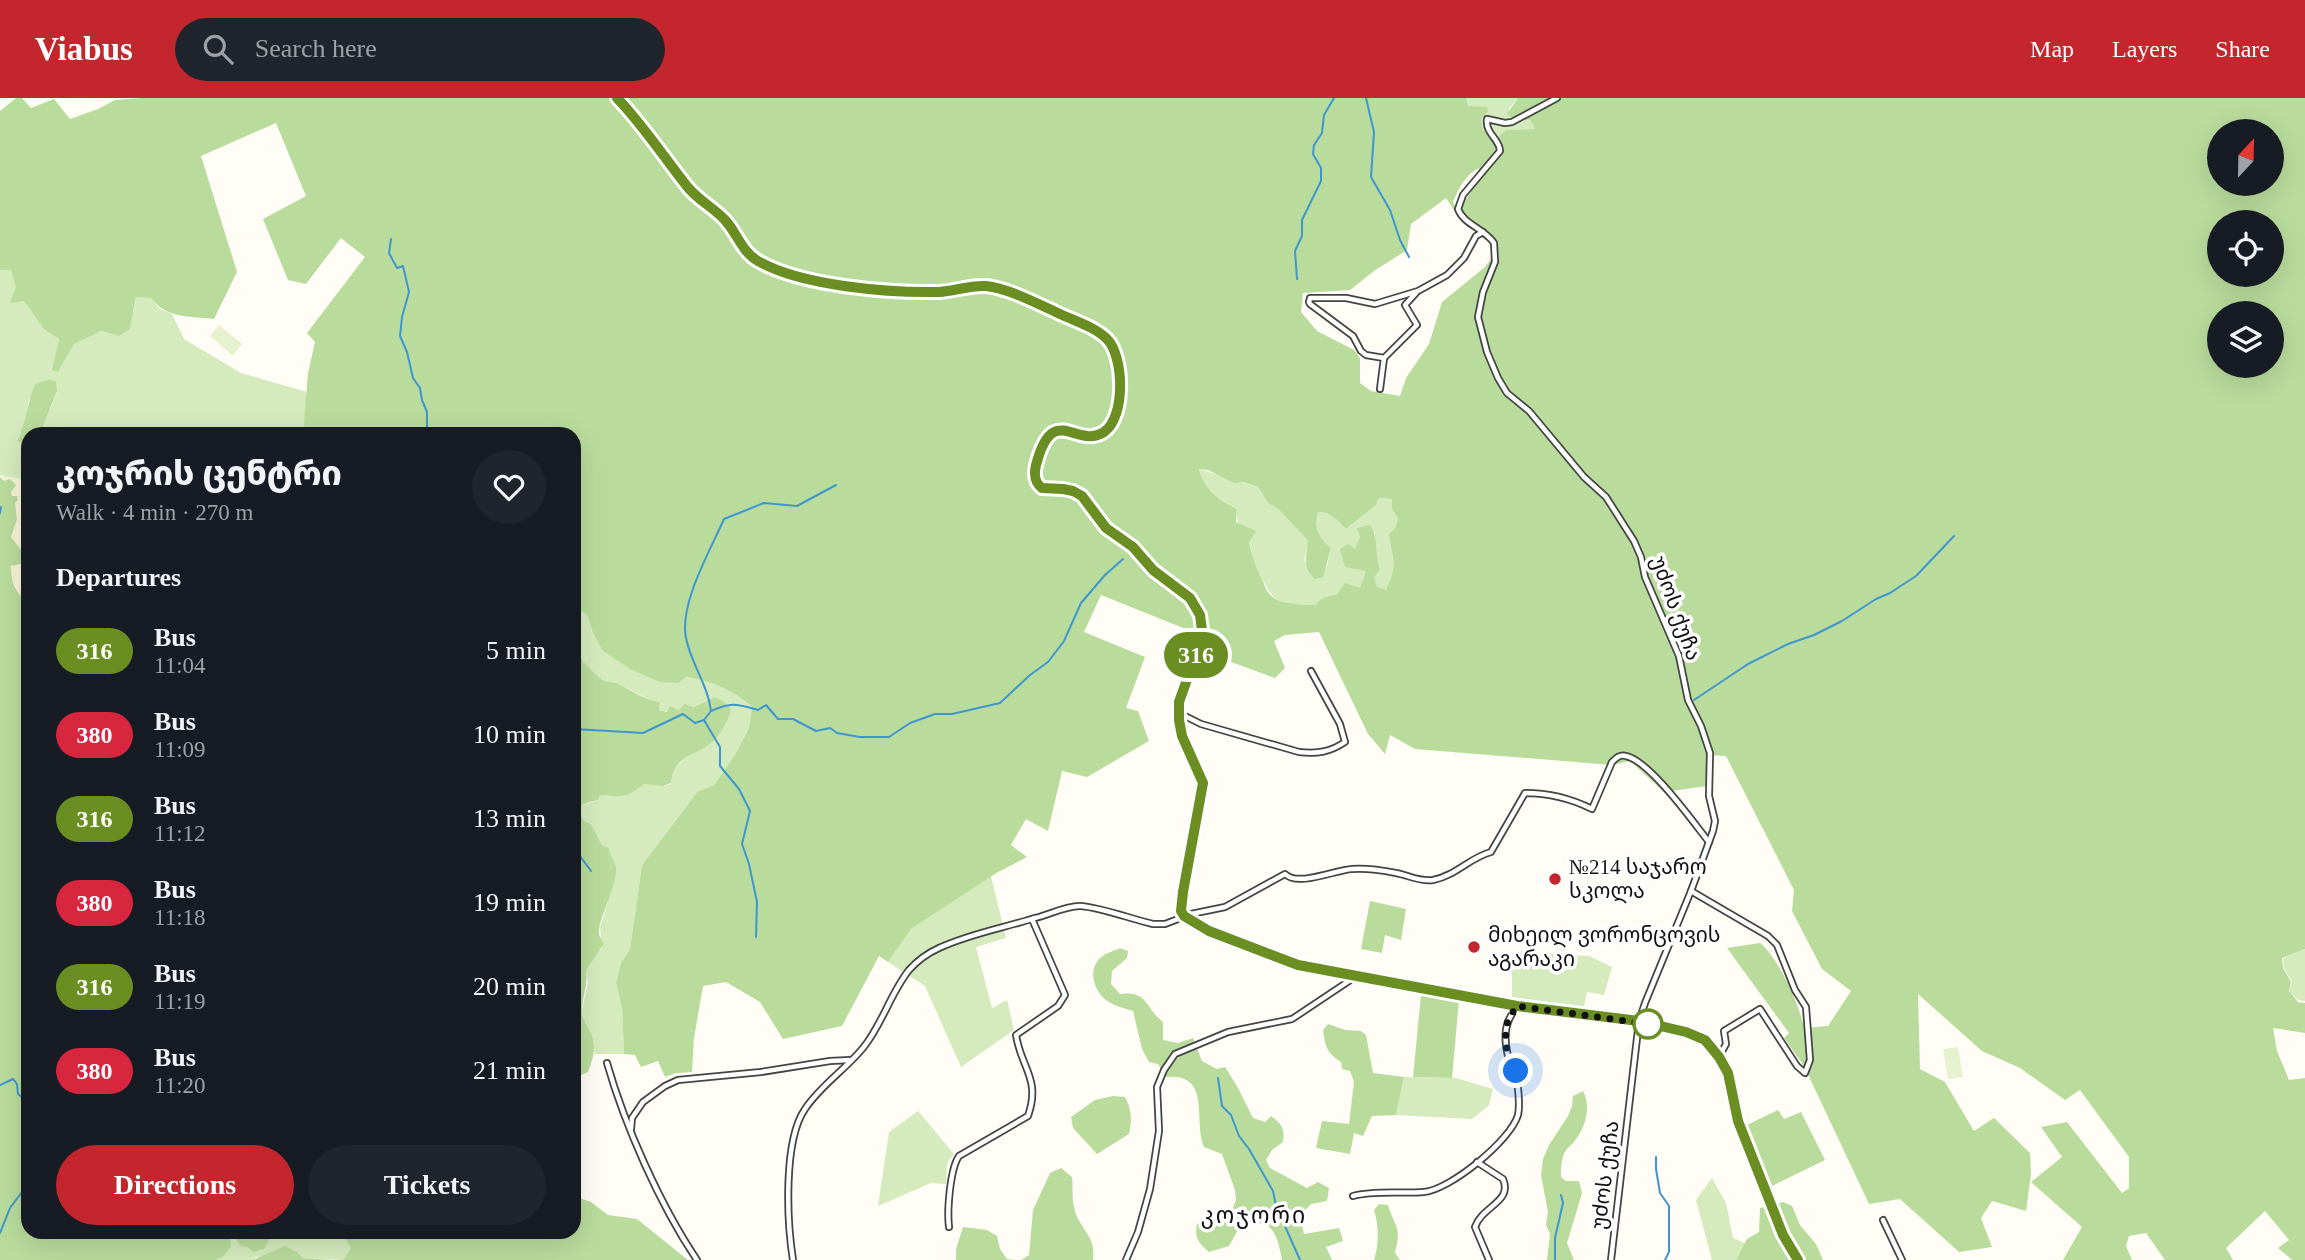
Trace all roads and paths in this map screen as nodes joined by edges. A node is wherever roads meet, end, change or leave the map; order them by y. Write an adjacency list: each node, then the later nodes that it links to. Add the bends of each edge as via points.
1 (617, 98): 8 (main road, via 685,185 722,217 760,262 838,285 940,292 994,287 1077,321 1108,340 1120,385 1112,423 1094,435 1051,433 1038,460 1036,481 1042,488 1082,496 1106,528 1133,547 1197,609 1201,638)
2 (1558, 98): 3 (street, უძოს ქუჩა, via 1512,122 1487,119 1488,131 1500,151 1463,195 1458,209 1466,221)
3 (1484, 232): 4 (street, via 1447,275); 9 (street, უძოს ქუჩა, via 1496,252 1478,317 1487,352 1507,393 1606,498 1634,541 1679,656 1688,700 1710,753 1709,796 1715,821)
4 (1418, 291): 5 (street, via 1405,305 1418,325); 5 (street, via 1375,304 1310,298 1310,304 1353,336 1361,351)
5 (1384, 358): 6 (street)
6 (1380, 389)
7 (1311, 671): 8 (street, via 1345,742 1332,750 1299,752 1201,724)
8 (1179, 712): 11 (main road, via 1182,736 1203,783 1183,892)
9 (1710, 843): 10 (street, უძოს ქუჩა); 11 (street, via 1670,792 1639,762 1617,756 1592,809 1561,796 1525,793 1491,852 1451,875 1423,881 1366,868 1302,879 1285,874 1225,907)
10 (1691, 891): 15 (street, უძოს ქუჩა); 16 (street, via 1777,944 1806,1007 1810,1060 1805,1073 1760,1009 1724,1031 1726,1044)
11 (1184, 916): 12 (street, via 1153,925 1082,906); 13 (main road, via 1282,960)
12 (1032, 919): 17 (street, via 937,948 922,958); 23 (street, via 1065,995 1058,1006 1016,1035 1033,1088 1028,1116 954,1163)
13 (1353, 976): 14 (main road); 26 (street, via 1292,1020 1228,1032 1175,1054 1157,1087 1159,1131 1150,1189)
14 (1517, 1006): 15 (main road); 20 (street, via 1508,1022 1507,1038 1509,1059 1516,1071 1519,1111 1504,1139)
15 (1639, 1021): 16 (main road, via 1705,1040); 28 (street, უძოს ქუჩა)
16 (1719, 1057): 29 (main road, via 1728,1073 1738,1121)
17 (851, 1060): 19 (street, via 678,1080 643,1102 632,1118); 25 (street, via 820,1090 795,1128 787,1213)
18 (607, 1063): 19 (street)
19 (631, 1129): 24 (street, via 674,1223)
20 (1477, 1162): 21 (street, via 1432,1191); 27 (street, via 1505,1184 1500,1201 1483,1213 1475,1227)
21 (1353, 1196)
22 (1883, 1220): 30 (street)
23 (949, 1227)
24 (697, 1260)
25 (793, 1260)
26 (1126, 1260)
27 (1489, 1260)
28 (1611, 1260)
29 (1797, 1260)
30 (1902, 1260)

